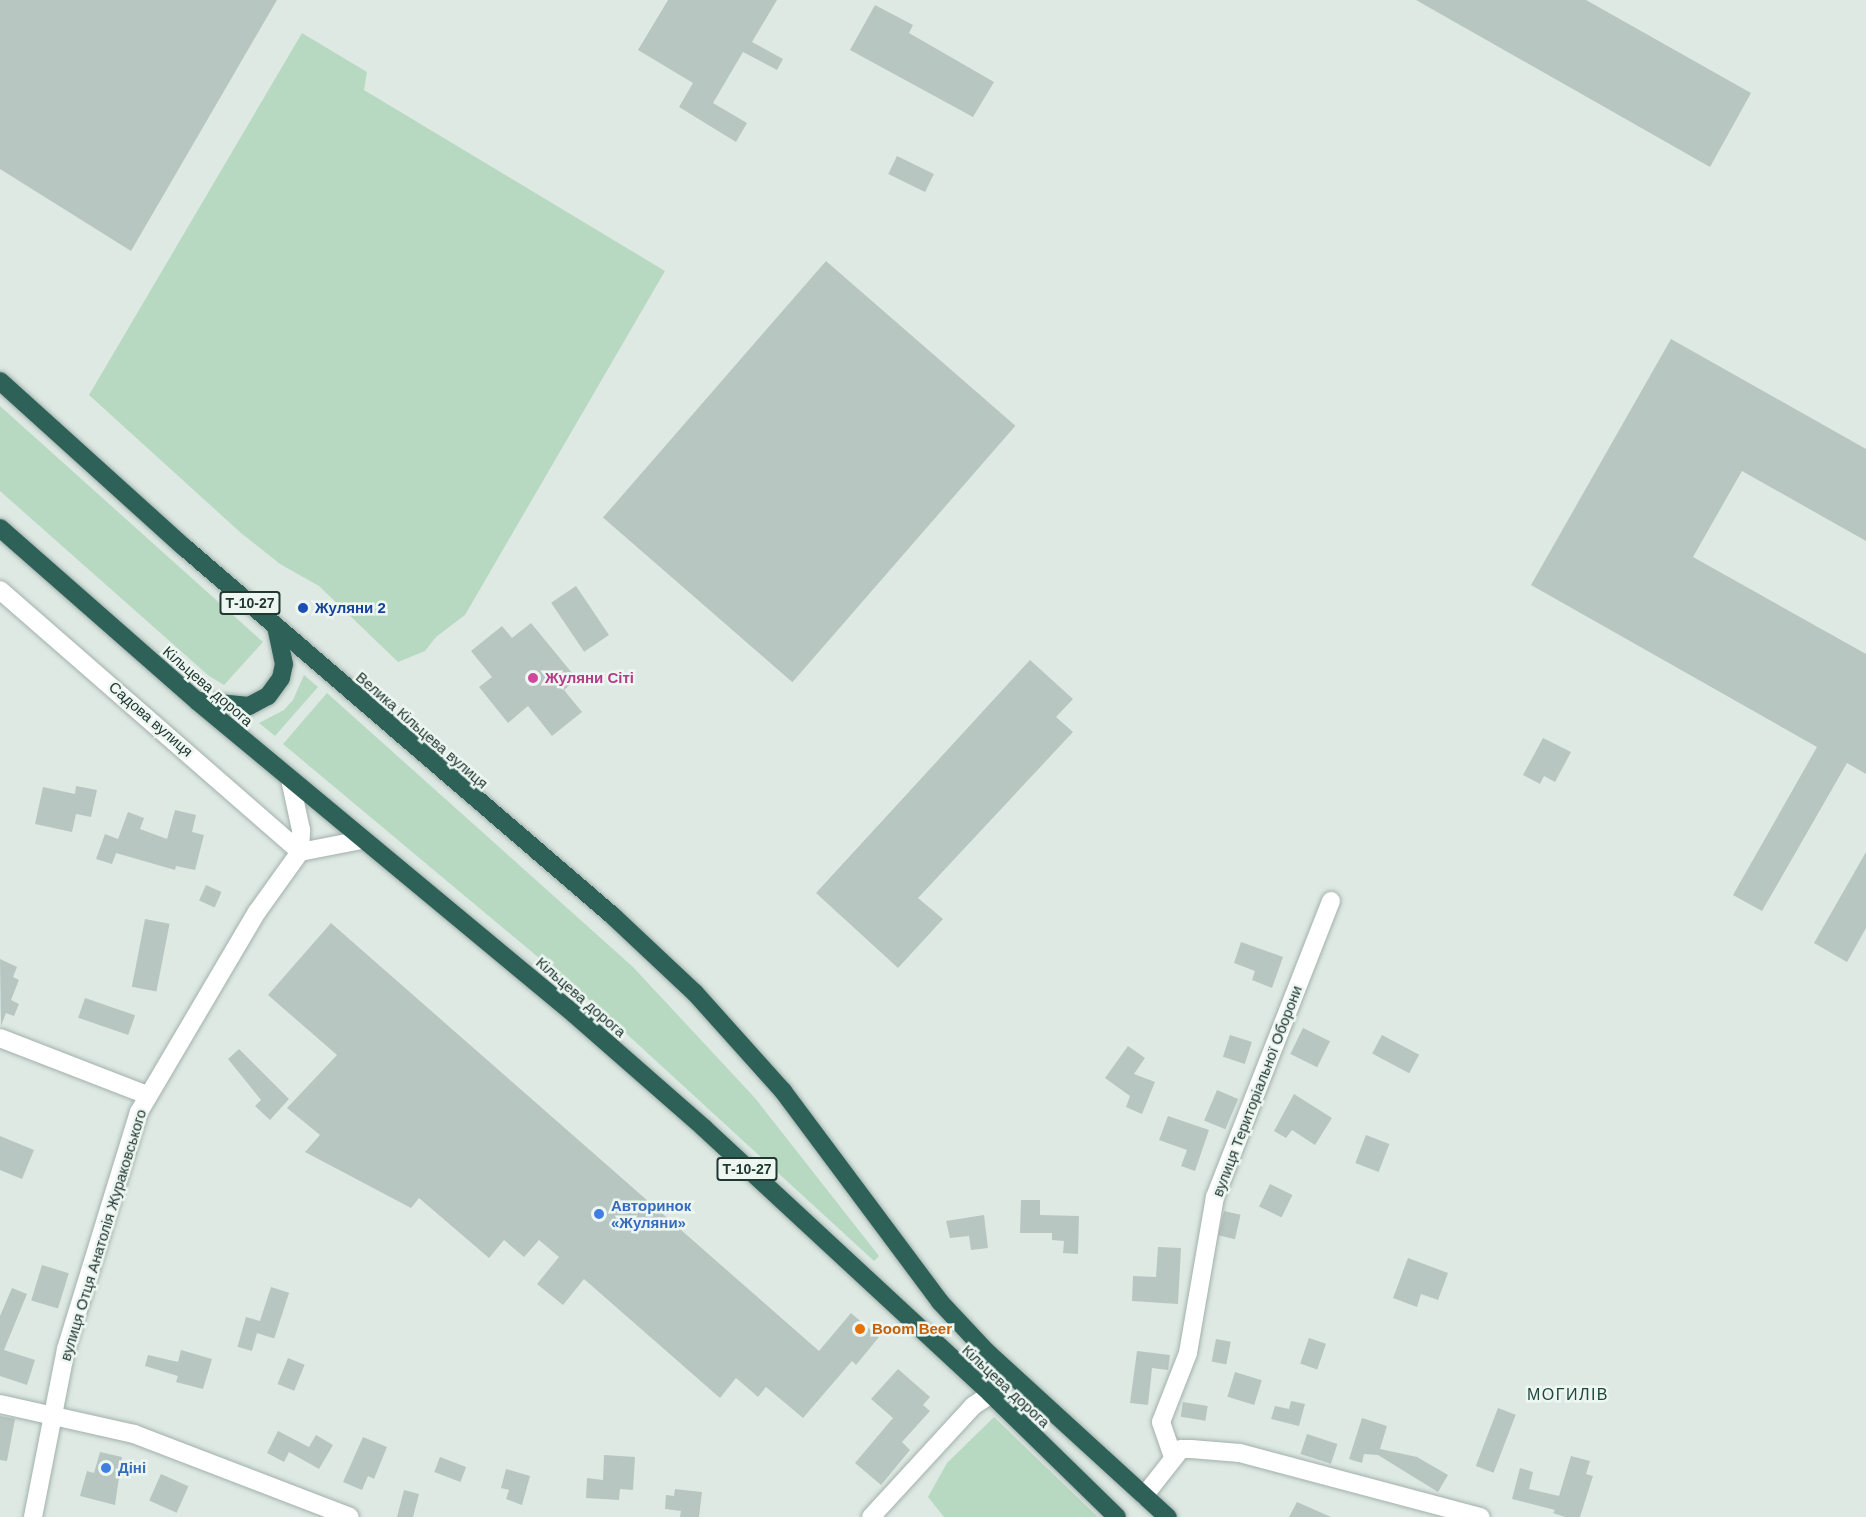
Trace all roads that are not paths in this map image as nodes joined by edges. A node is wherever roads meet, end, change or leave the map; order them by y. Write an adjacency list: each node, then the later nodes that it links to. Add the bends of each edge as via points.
1 (0, 381): 4 (highway, Велика Кільцева вулиця / Т-10-27)
2 (0, 528): 5 (highway, Кільцева дорога / Т-10-27)
3 (0, 590): 8 (street, Садова вулиця)
4 (276, 626): 5 (highway, via 284,664 281,678 268,696 249,706); 12 (highway, Велика Кільцева вулиця / Т-10-27, via 661,961 728,1027)
5 (197, 701): 6 (highway, Кільцева дорога / Т-10-27)
6 (290, 779): 7 (highway, Кільцева дорога / Т-10-27); 8 (street, via 300,822)
7 (362, 840): 8 (street); 13 (highway, Кільцева дорога / Т-10-27, via 678,1105)
8 (300, 852): 11 (street, вулиця Отця Анатолія Жураковського, via 257,912)
9 (1331, 901): 16 (street, вулиця Територіальної Оборони, via 1215,1197 1188,1353 1161,1422)
10 (0, 1038): 11 (street)
11 (147, 1095): 15 (street, вулиця Отця Анатолія Жураковського, via 129,1140)
12 (806, 1120): 17 (highway, Кільцева дорога / Т-10-27, via 940,1302 987,1352)
13 (991, 1394): 20 (street, via 973,1406); 21 (highway, Кільцева дорога / Т-10-27)
14 (0, 1404): 15 (street)
15 (50, 1417): 18 (street, вулиця Отця Анатолія Жураковського); 19 (street, via 134,1434)
16 (1173, 1458): 17 (street, via 1164,1476); 23 (street, via 1181,1449 1240,1453)
17 (1144, 1496): 22 (highway, Кільцева дорога / Т-10-27)
18 (33, 1517)
19 (350, 1517)
20 (871, 1517)
21 (1117, 1517)
22 (1168, 1517)
23 (1481, 1517)

